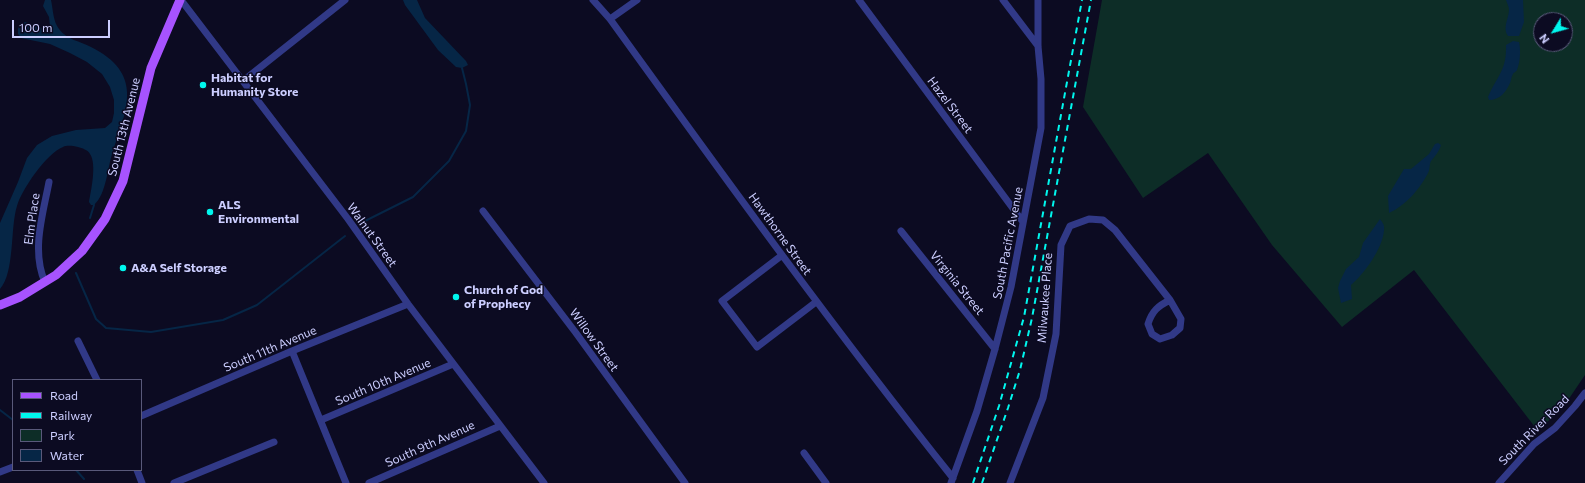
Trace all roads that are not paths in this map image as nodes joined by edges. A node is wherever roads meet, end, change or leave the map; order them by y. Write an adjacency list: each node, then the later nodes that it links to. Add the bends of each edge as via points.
1 (180, 0): 10 (street, Walnut Street); 16 (main road, South 13th Avenue, via 151,68 123,181 105,219 82,252)
2 (345, 0): 10 (street)
3 (593, 0): 8 (street, Hawthorne Street)
4 (637, 0): 8 (street)
5 (859, 0): 13 (street, Hazel Street)
6 (1003, 0): 9 (street)
7 (1038, 0): 9 (street, South Pacific Avenue)
8 (610, 19): 15 (street, Hawthorne Street)
9 (1038, 46): 13 (street, South Pacific Avenue, via 1041,128)
10 (243, 81): 19 (street, Walnut Street, via 348,219)
11 (49, 182): 16 (street, Elm Place, via 38,258)
12 (483, 211): 41 (street, Willow Street)
13 (1023, 222): 22 (street, South Pacific Avenue)
14 (901, 231): 22 (street, Virginia Street)
15 (781, 256): 18 (street, Hawthorne Street); 18 (street, via 722,301 757,347)
16 (45, 282): 20 (main road, South 13th Avenue)
17 (1170, 300): 17 (street, via 1181,319 1180,328 1172,335 1160,339 1152,334 1148,324 1151,314 1159,305); 43 (street, Milwaukee Place, via 1115,230 1103,220 1089,219 1070,226 1061,245 1056,334 1043,398)
18 (816, 302): 35 (street, Hawthorne Street)
19 (408, 304): 23 (street, South 11th Avenue); 24 (street, Walnut Street)
20 (0, 305)
21 (78, 340): 25 (street)
22 (996, 349): 35 (street, South Pacific Avenue)
23 (292, 351): 27 (street, South 11th Avenue); 28 (street)
24 (453, 364): 28 (street, South 10th Avenue); 29 (street, Walnut Street)
25 (97, 379)
26 (1585, 393): 44 (street, South River Road, via 1555,428 1534,444)
27 (142, 416)
28 (321, 420): 38 (street)
29 (500, 426): 39 (street, South 9th Avenue); 40 (street, Walnut Street)
30 (274, 442): 37 (street)
31 (804, 453): 42 (street)
32 (12, 467): 34 (street)
33 (137, 471): 36 (street)
34 (0, 472)
35 (952, 481)
36 (142, 483)
37 (174, 483)
38 (346, 483)
39 (369, 483)
40 (544, 483)
41 (685, 483)
42 (826, 483)
43 (1010, 483)
44 (1499, 483)

